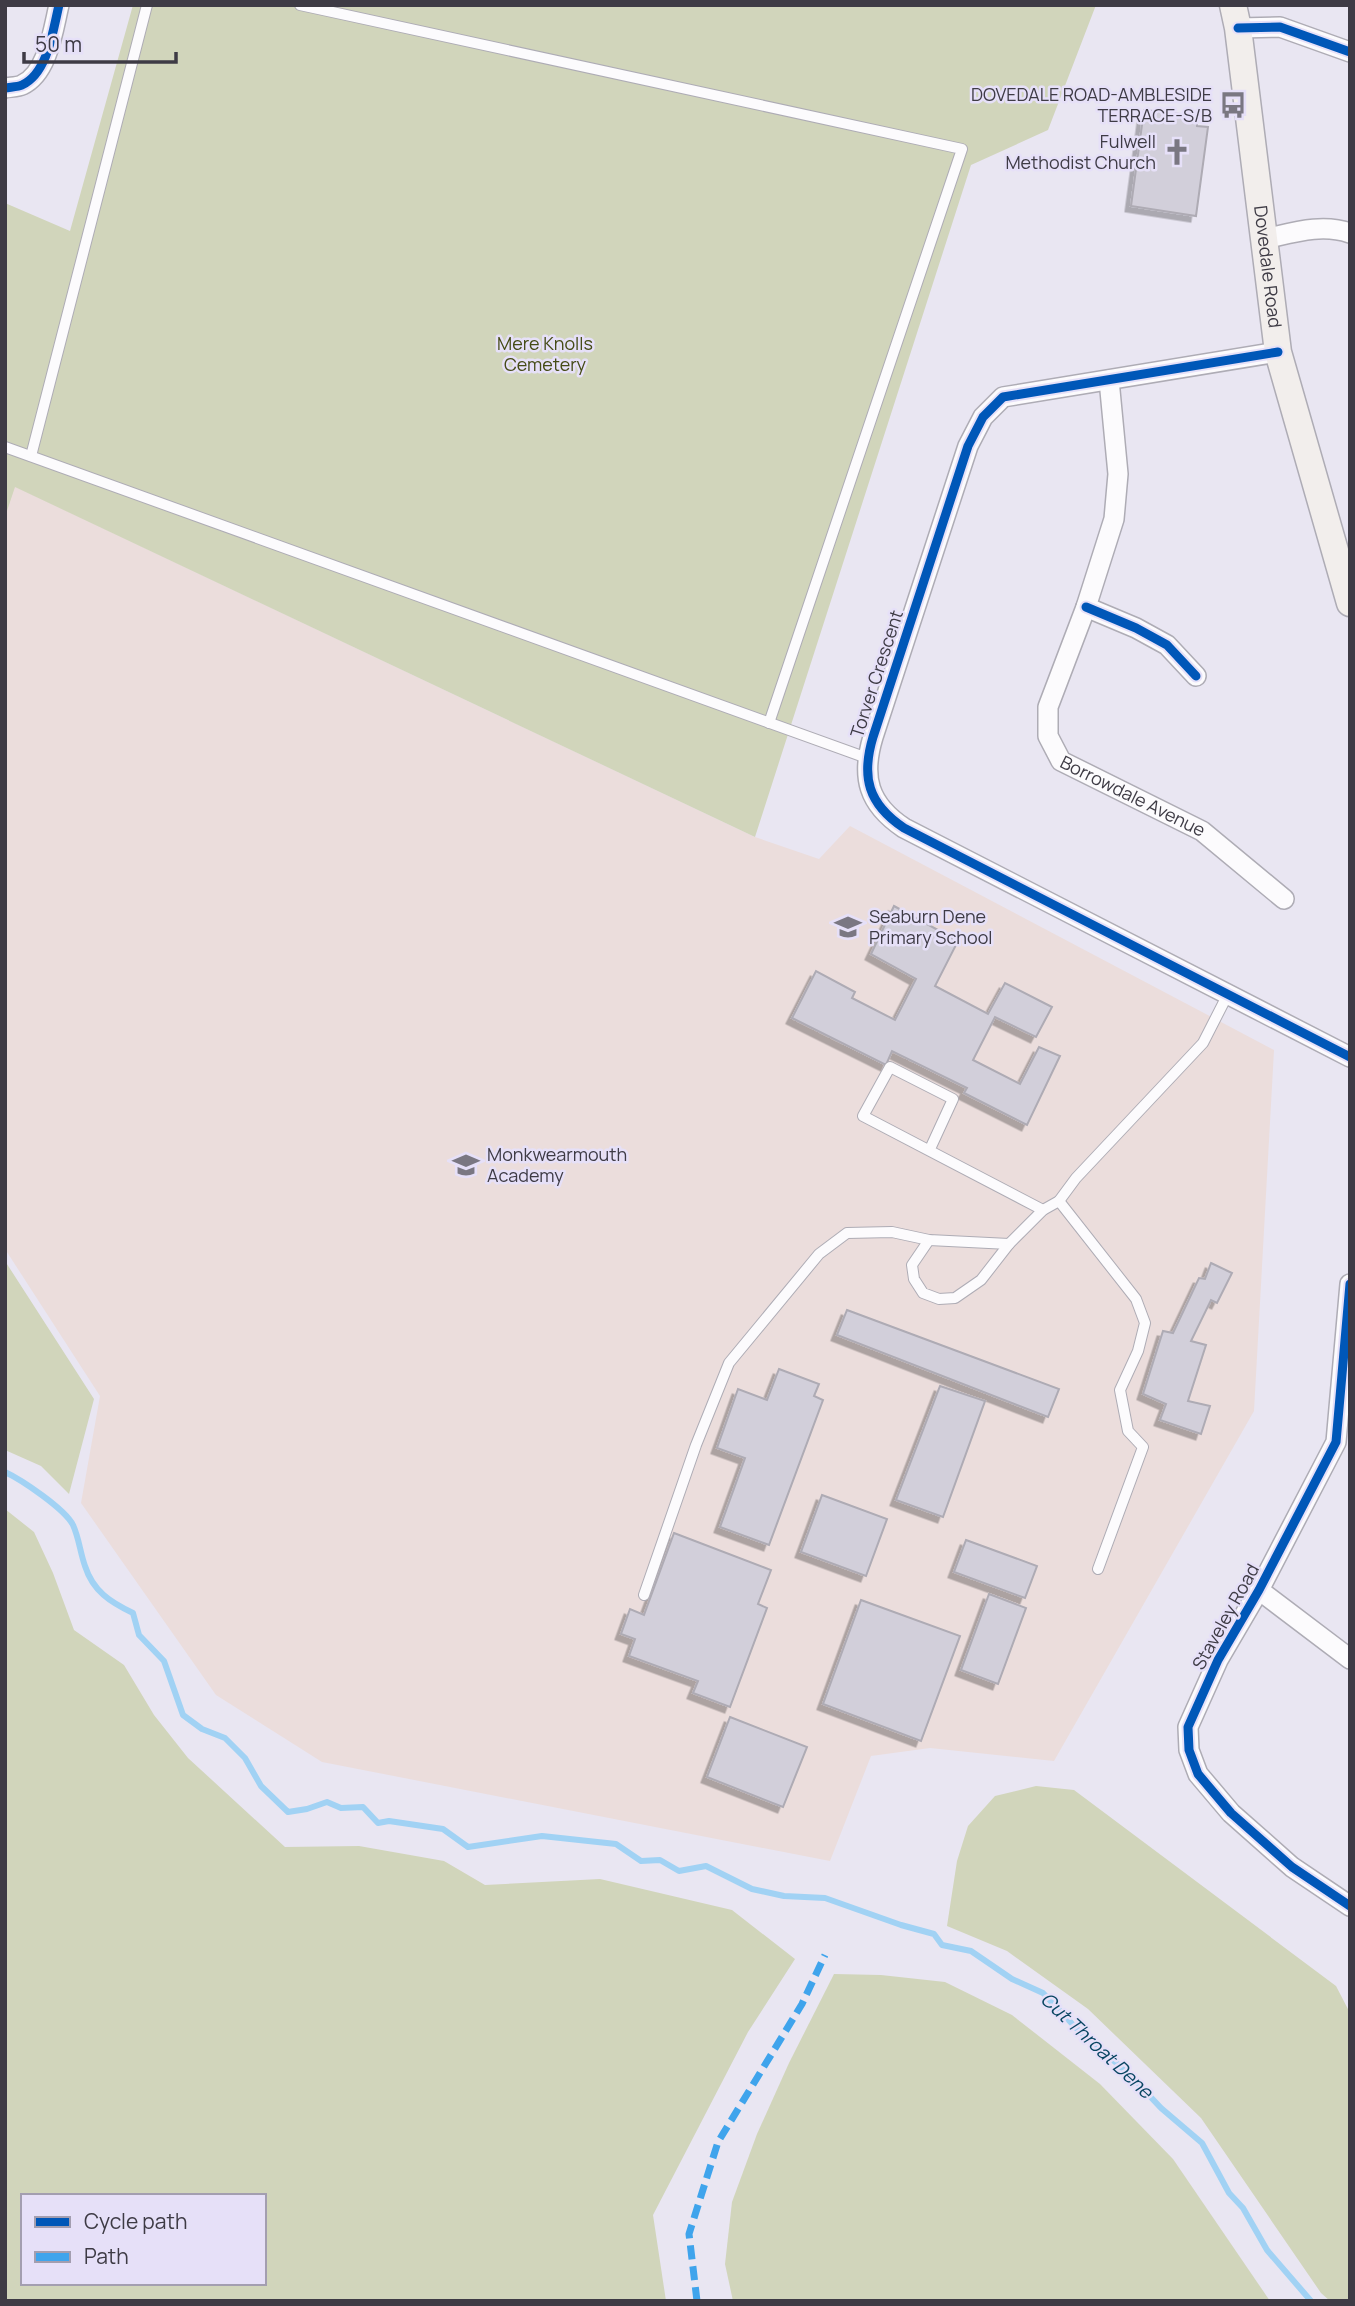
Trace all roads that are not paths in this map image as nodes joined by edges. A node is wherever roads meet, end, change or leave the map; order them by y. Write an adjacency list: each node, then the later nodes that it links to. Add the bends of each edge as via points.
1 (59, 5): 6 (street, via 38,71 22,85)
2 (147, 5): 12 (lane)
3 (300, 5): 16 (lane, via 962,149)
4 (1235, 17): 5 (street, via 1280,27); 8 (street, Dovedale Road)
5 (1350, 52)
6 (5, 88)
7 (1350, 233): 8 (street, via 1314,228)
8 (1264, 239): 9 (street, Dovedale Road)
9 (1278, 352): 10 (street, Torver Crescent); 13 (street, Dovedale Road)
10 (1109, 380): 14 (street, Borrowdale Avenue, via 1118,474 1114,519); 17 (street, Torver Crescent, via 1003,397 982,417 968,446)
11 (5, 447): 12 (lane)
12 (31, 456): 16 (lane)
13 (1349, 600)
14 (1086, 607): 15 (street, via 1167,645); 18 (street, Borrowdale Avenue, via 1048,707 1048,736 1061,761 1202,831)
15 (1196, 676)
16 (769, 723): 17 (lane)
17 (867, 758): 19 (street, Torver Crescent, via 868,781 887,817)
18 (1284, 899)
19 (1228, 994): 20 (street, Torver Crescent); 22 (lane, via 1203,1043)
20 (1350, 1057)
21 (930, 1149): 21 (lane, via 863,1116 890,1067 953,1099); 23 (lane)
22 (1059, 1201): 23 (lane); 28 (lane, via 1136,1300 1145,1323 1120,1390 1128,1431 1143,1447)
23 (1043, 1210): 25 (lane)
24 (929, 1240): 25 (lane); 25 (lane, via 912,1265 914,1279 923,1293 939,1299 955,1298 981,1280); 30 (lane, via 892,1232 847,1233 819,1254 729,1363)
25 (1009, 1244)
26 (1350, 1284): 27 (street, Staveley Road)
27 (1343, 1445): 29 (street, Staveley Road)
28 (1098, 1569)
29 (1259, 1590): 31 (street); 32 (street, Staveley Road, via 1197,1703 1188,1727 1189,1750 1198,1774 1231,1813 1292,1867)
30 (644, 1595)
31 (1350, 1659)
32 (1350, 1906)

